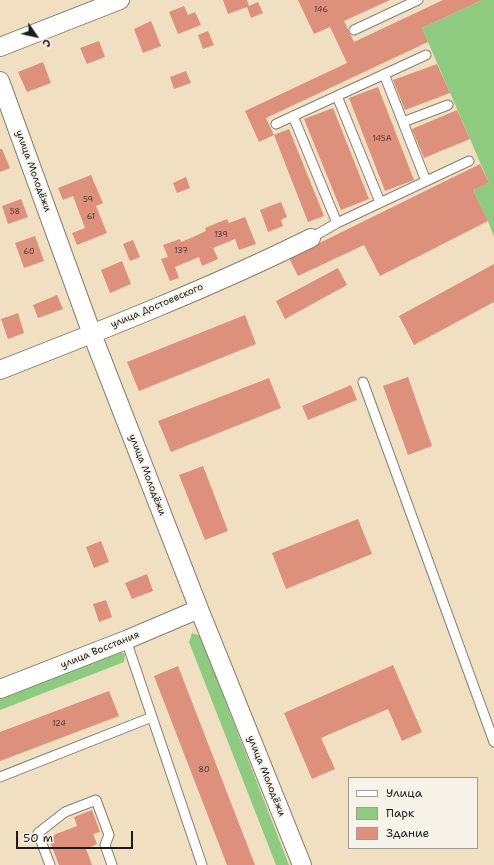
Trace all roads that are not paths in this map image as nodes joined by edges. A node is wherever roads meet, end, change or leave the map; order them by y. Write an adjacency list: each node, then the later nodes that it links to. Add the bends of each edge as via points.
1 (120, 0): 4 (street)
2 (418, 0): 3 (lane)
3 (354, 30)
4 (0, 46)
5 (426, 55): 6 (lane)
6 (384, 74): 8 (lane); 11 (lane)
7 (0, 81): 18 (street, улица Молодёжи)
8 (338, 96): 10 (lane); 15 (lane)
9 (448, 105): 11 (lane)
10 (293, 116): 12 (lane); 16 (lane)
11 (403, 122): 14 (lane)
12 (276, 124)
13 (468, 161): 14 (lane)
14 (426, 181): 15 (lane)
15 (380, 202): 16 (lane)
16 (337, 223): 17 (lane)
17 (311, 238): 18 (street, улица Достоевского, via 269,259)
18 (92, 334): 19 (street, улица Достоевского); 21 (street, улица Молодёжи)
19 (0, 370)
20 (363, 382): 25 (lane)
21 (199, 609): 22 (street, улица Восстания); 30 (street, улица Молодёжи)
22 (126, 640): 23 (street, улица Восстания); 24 (lane)
23 (0, 689)
24 (152, 717): 26 (lane); 29 (lane)
25 (494, 742)
26 (0, 777)
27 (50, 865): 28 (lane, via 38,833 65,812 96,800 109,835 105,845)
28 (112, 865)
29 (202, 865)
30 (302, 865)

